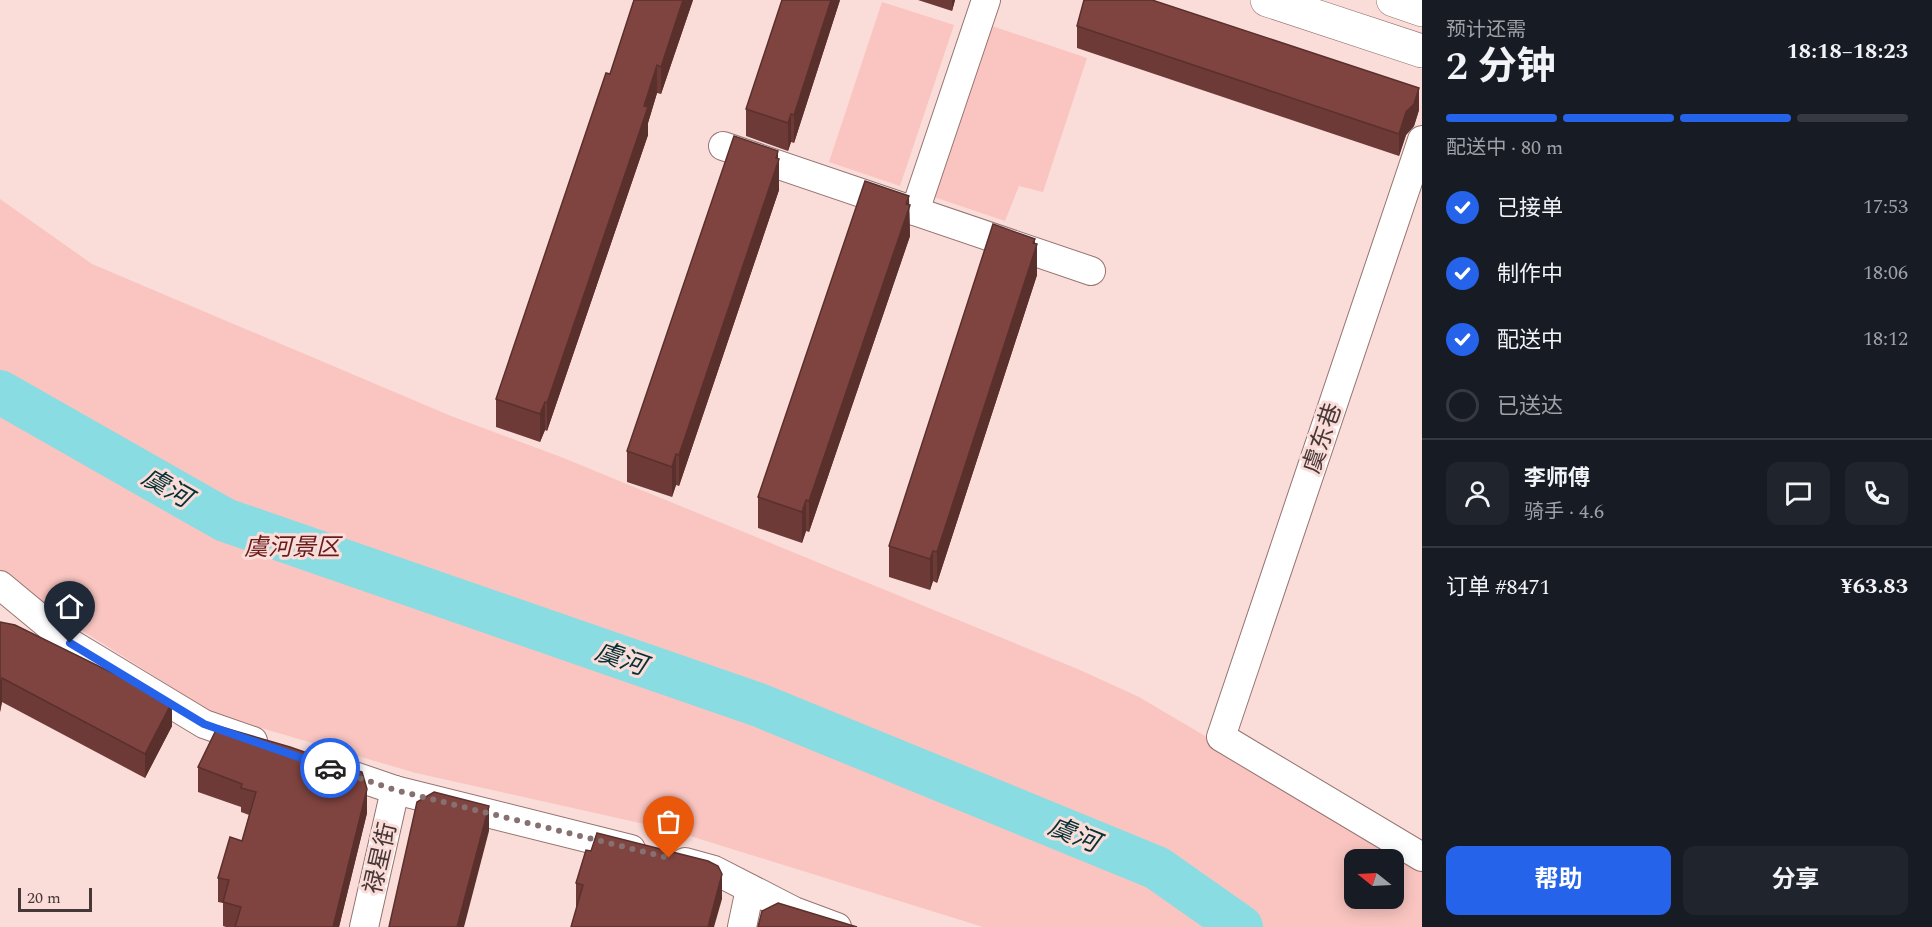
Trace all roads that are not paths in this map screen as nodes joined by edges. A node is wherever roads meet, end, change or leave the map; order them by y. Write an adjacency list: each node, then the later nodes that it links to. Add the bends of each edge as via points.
1 (986, 0): 8 (street)
2 (1267, 0): 5 (main road)
3 (1393, 0): 4 (main road)
4 (1422, 10)
5 (1422, 51)
6 (1422, 140): 12 (street, 虞东巷, via 1221,736)
7 (723, 146): 8 (street)
8 (915, 211): 9 (street)
9 (1091, 271)
10 (0, 585): 11 (street, via 70,643 204,724)
11 (395, 790): 13 (street, via 714,870); 14 (street, 禄星街)
12 (1422, 857)
13 (750, 889): 15 (street); 16 (street)
14 (364, 927)
15 (742, 927)
16 (837, 927)

